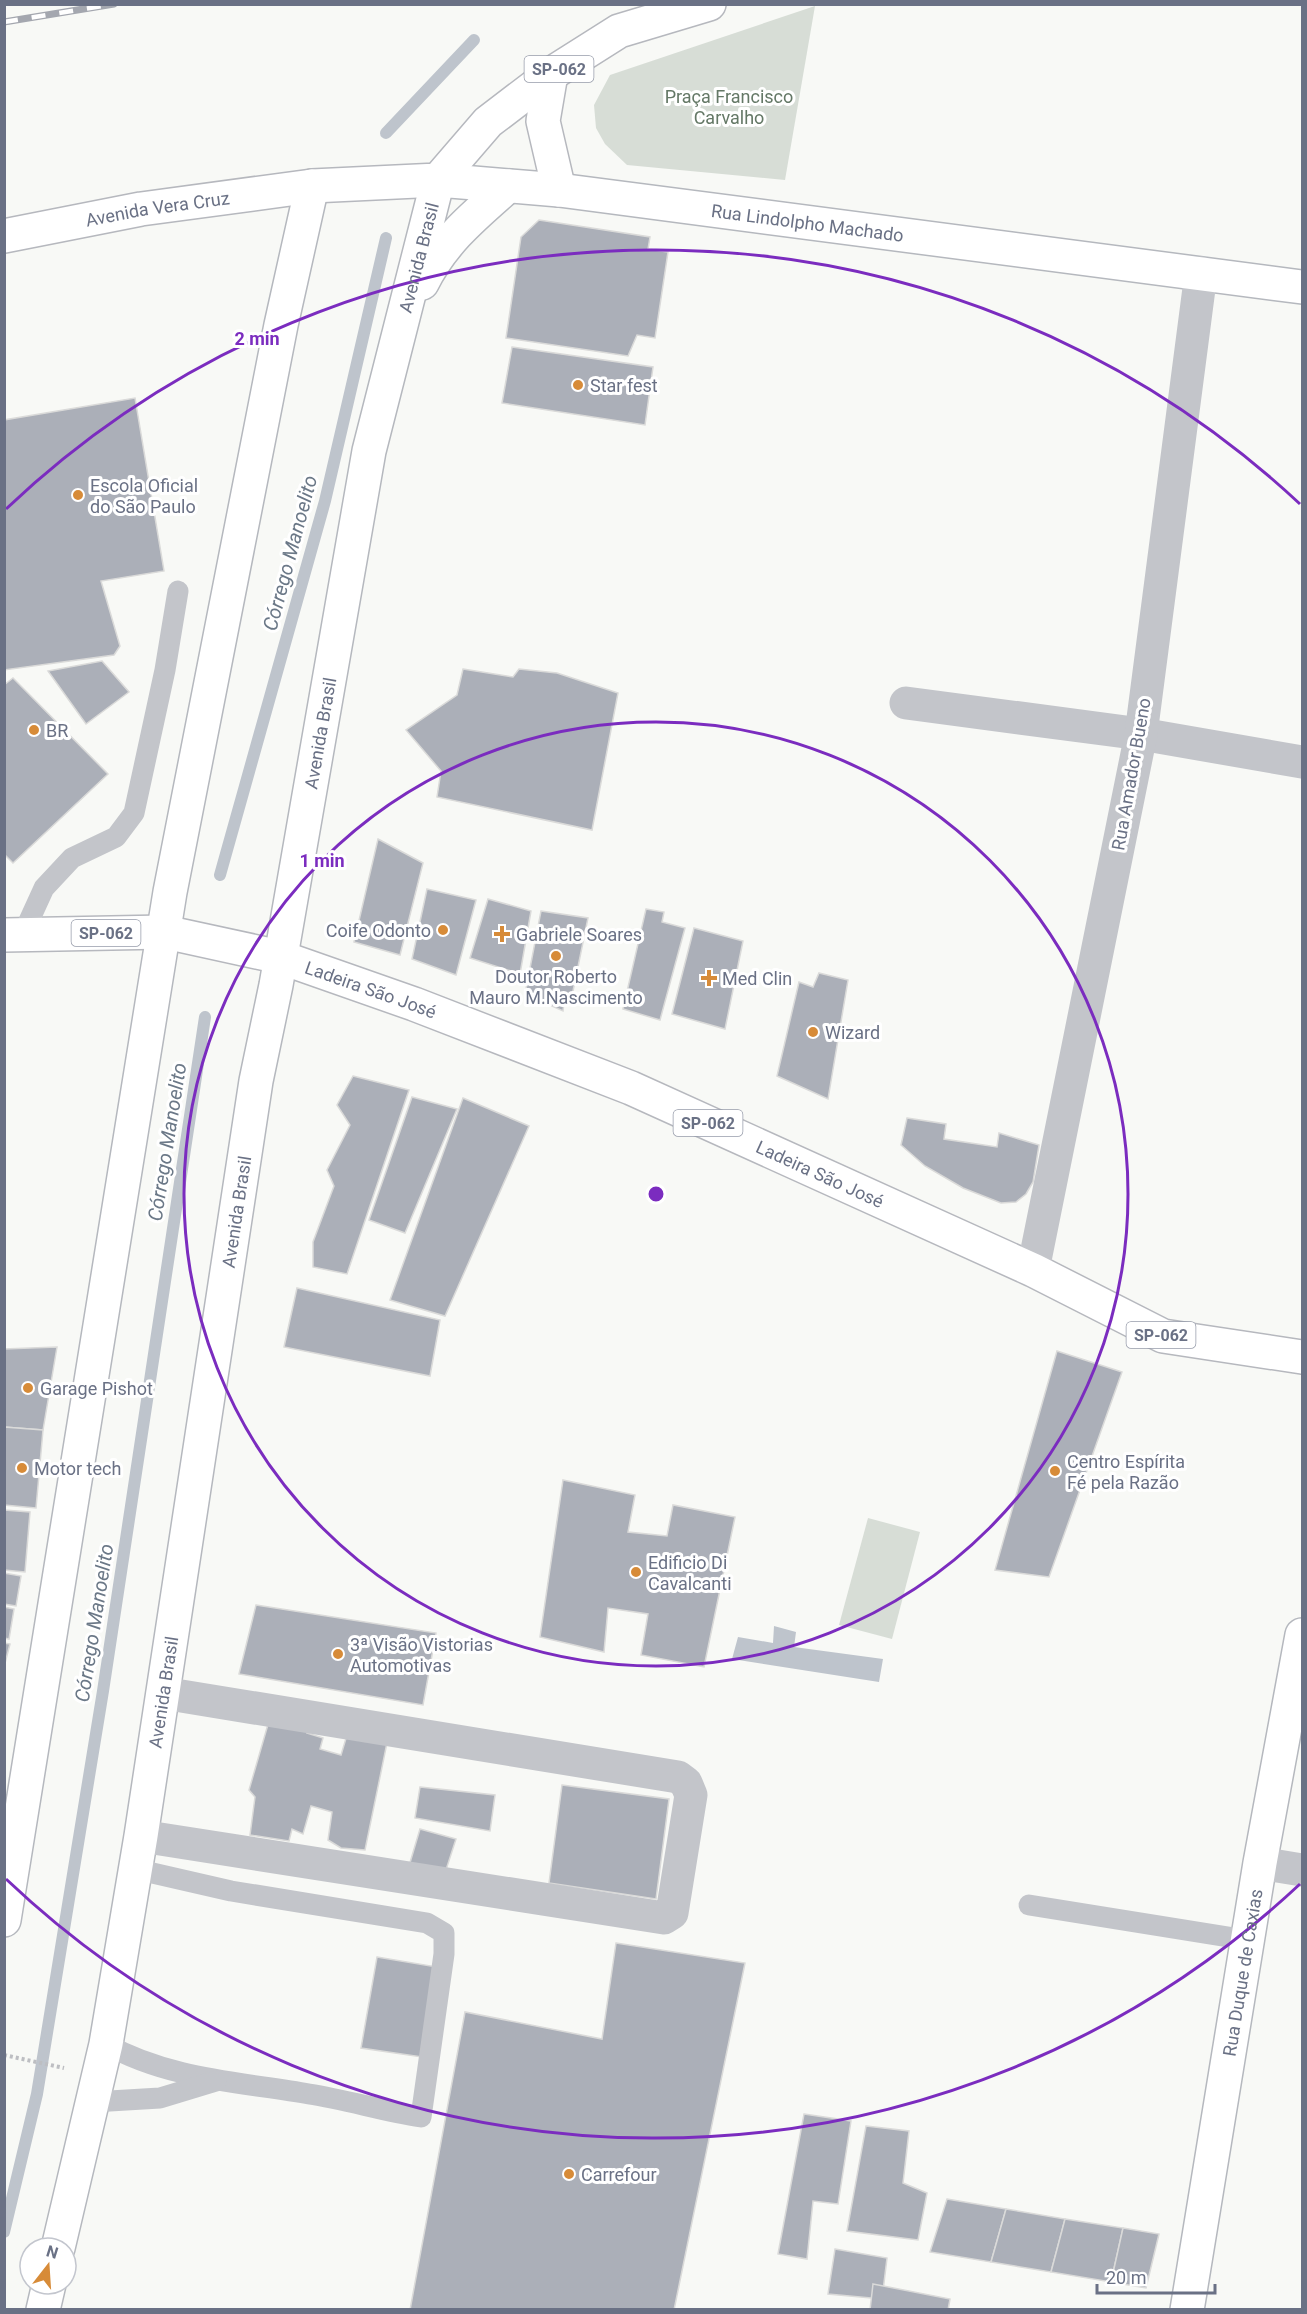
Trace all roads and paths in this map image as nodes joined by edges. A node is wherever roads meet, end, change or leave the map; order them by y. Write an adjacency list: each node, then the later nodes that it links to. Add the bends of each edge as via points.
1 (709, 4): 2 (main road, SP-062, via 619,31)
2 (551, 74): 3 (main road, SP-062, via 488,122); 6 (main road, via 543,121)
3 (438, 180): 4 (main road, Rua Lindolpho Machado); 5 (main road, Rua Lindolpho Machado); 10 (main road, Avenida Brasil)
4 (312, 186): 7 (main road, Avenida Vera Cruz, via 141,209); 15 (main road, via 281,325)
5 (508, 186): 6 (main road, Rua Lindolpho Machado); 10 (main road, via 435,256)
6 (559, 190): 8 (main road, Rua Lindolpho Machado)
7 (4, 236)
8 (1202, 273): 9 (main road, Rua Lindolpho Machado); 13 (street, Rua Amador Bueno)
9 (1302, 286)
10 (401, 328): 17 (main road, Avenida Brasil, via 369,451)
11 (177, 591): 16 (lane, via 165,670 134,813 116,837 72,858 44,888)
12 (906, 703): 13 (street)
13 (1141, 734): 14 (street); 18 (street, Rua Amador Bueno)
14 (1302, 762)
15 (165, 932): 16 (main road, SP-062); 17 (main road, Ladeira São José / SP-062); 27 (main road)
16 (14, 935)
17 (280, 957): 18 (main road, Ladeira São José / SP-062, via 631,1088); 21 (main road, Avenida Brasil, via 256,1081)
18 (1033, 1270): 19 (main road, Ladeira São José / SP-062, via 1163,1336)
19 (1302, 1356)
20 (1302, 1635): 23 (main road, Rua Duque de Caxias)
21 (163, 1694): 22 (main road, Avenida Brasil); 22 (street, via 678,1777 691,1795 690,1807 672,1913 664,1918)
22 (141, 1836): 24 (main road, Avenida Brasil)
23 (1260, 1863): 25 (street); 28 (main road, Rua Duque de Caxias)
24 (135, 1869): 29 (main road, Avenida Brasil); 32 (lane, via 231,1891 427,1923 444,1933 421,2117 308,2094)
25 (1302, 1870)
26 (1029, 1905): 28 (lane)
27 (5, 1915)
28 (1247, 1940): 35 (main road, Rua Duque de Caxias)
29 (106, 2044): 32 (lane, via 132,2058); 33 (main road, Avenida Brasil)
30 (4, 2055): 31 (path)
31 (71, 2070)
32 (216, 2081): 33 (lane, via 160,2098)
33 (93, 2103): 34 (main road, Avenida Brasil)
34 (61, 2236)
35 (1188, 2310)

